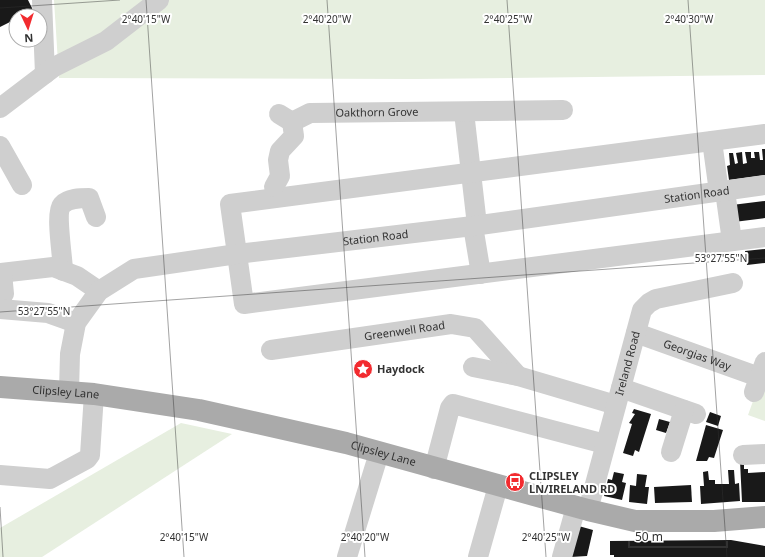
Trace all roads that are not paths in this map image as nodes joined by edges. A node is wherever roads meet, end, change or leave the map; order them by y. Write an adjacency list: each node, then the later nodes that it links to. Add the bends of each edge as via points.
1 (42, 0): 3 (street)
2 (159, 0): 3 (street, via 106,42)
3 (50, 71): 4 (street)
4 (0, 108)
5 (563, 110): 6 (street, Oakthorn Grove)
6 (464, 112): 10 (street); 13 (street, Oakthorn Grove, via 310,113 288,124 285,143 278,160 280,176)
7 (765, 134): 8 (street)
8 (712, 141): 10 (street); 14 (street)
9 (0, 146): 11 (street)
10 (470, 172): 16 (street); 19 (street, via 230,204)
11 (22, 185)
12 (765, 186): 14 (street, Station Road)
13 (274, 187)
14 (722, 191): 16 (street, Station Road); 18 (street)
15 (96, 217): 20 (street, via 89,198 65,202 60,206)
16 (475, 226): 19 (street, Station Road); 22 (street)
17 (765, 237): 18 (street)
18 (732, 241): 22 (street)
19 (237, 254): 22 (street, via 244,304); 24 (street, Station Road, via 134,269)
20 (63, 271): 21 (street, via 53,267); 24 (street, via 77,276)
21 (1, 273): 25 (street)
22 (481, 274)
23 (733, 283): 27 (street, Ireland Road, via 656,299 642,310)
24 (99, 291): 26 (street, Station Road)
25 (2, 301): 26 (street)
26 (76, 323): 33 (street, Station Road, via 70,354)
27 (636, 333): 31 (street, Georgias Way); 35 (street, Ireland Road)
28 (271, 350): 30 (street, Greenwell Road, via 451,324 475,328)
29 (473, 367): 30 (street)
30 (518, 376): 35 (street)
31 (759, 377)
32 (0, 387): 33 (main road, Clipsley Lane)
33 (69, 391): 34 (main road, Clipsley Lane)
34 (94, 394): 37 (main road, Clipsley Lane, via 199,410); 42 (street, via 90,456 50,479)
35 (619, 396): 36 (street, Ireland Road); 38 (street, via 690,412)
36 (605, 444): 41 (street, via 453,404); 44 (street, Ireland Road)
37 (379, 452): 41 (main road, Clipsley Lane); 46 (street)
38 (671, 452)
39 (765, 454): 40 (street)
40 (743, 456)
41 (434, 469): 43 (main road, Clipsley Lane)
42 (0, 475)
43 (498, 486): 44 (main road, Clipsley Lane); 47 (street)
44 (582, 509): 45 (main road, Clipsley Lane, via 636,521); 48 (street, Ireland Road)
45 (765, 518)
46 (347, 557)
47 (478, 557)
48 (562, 557)

